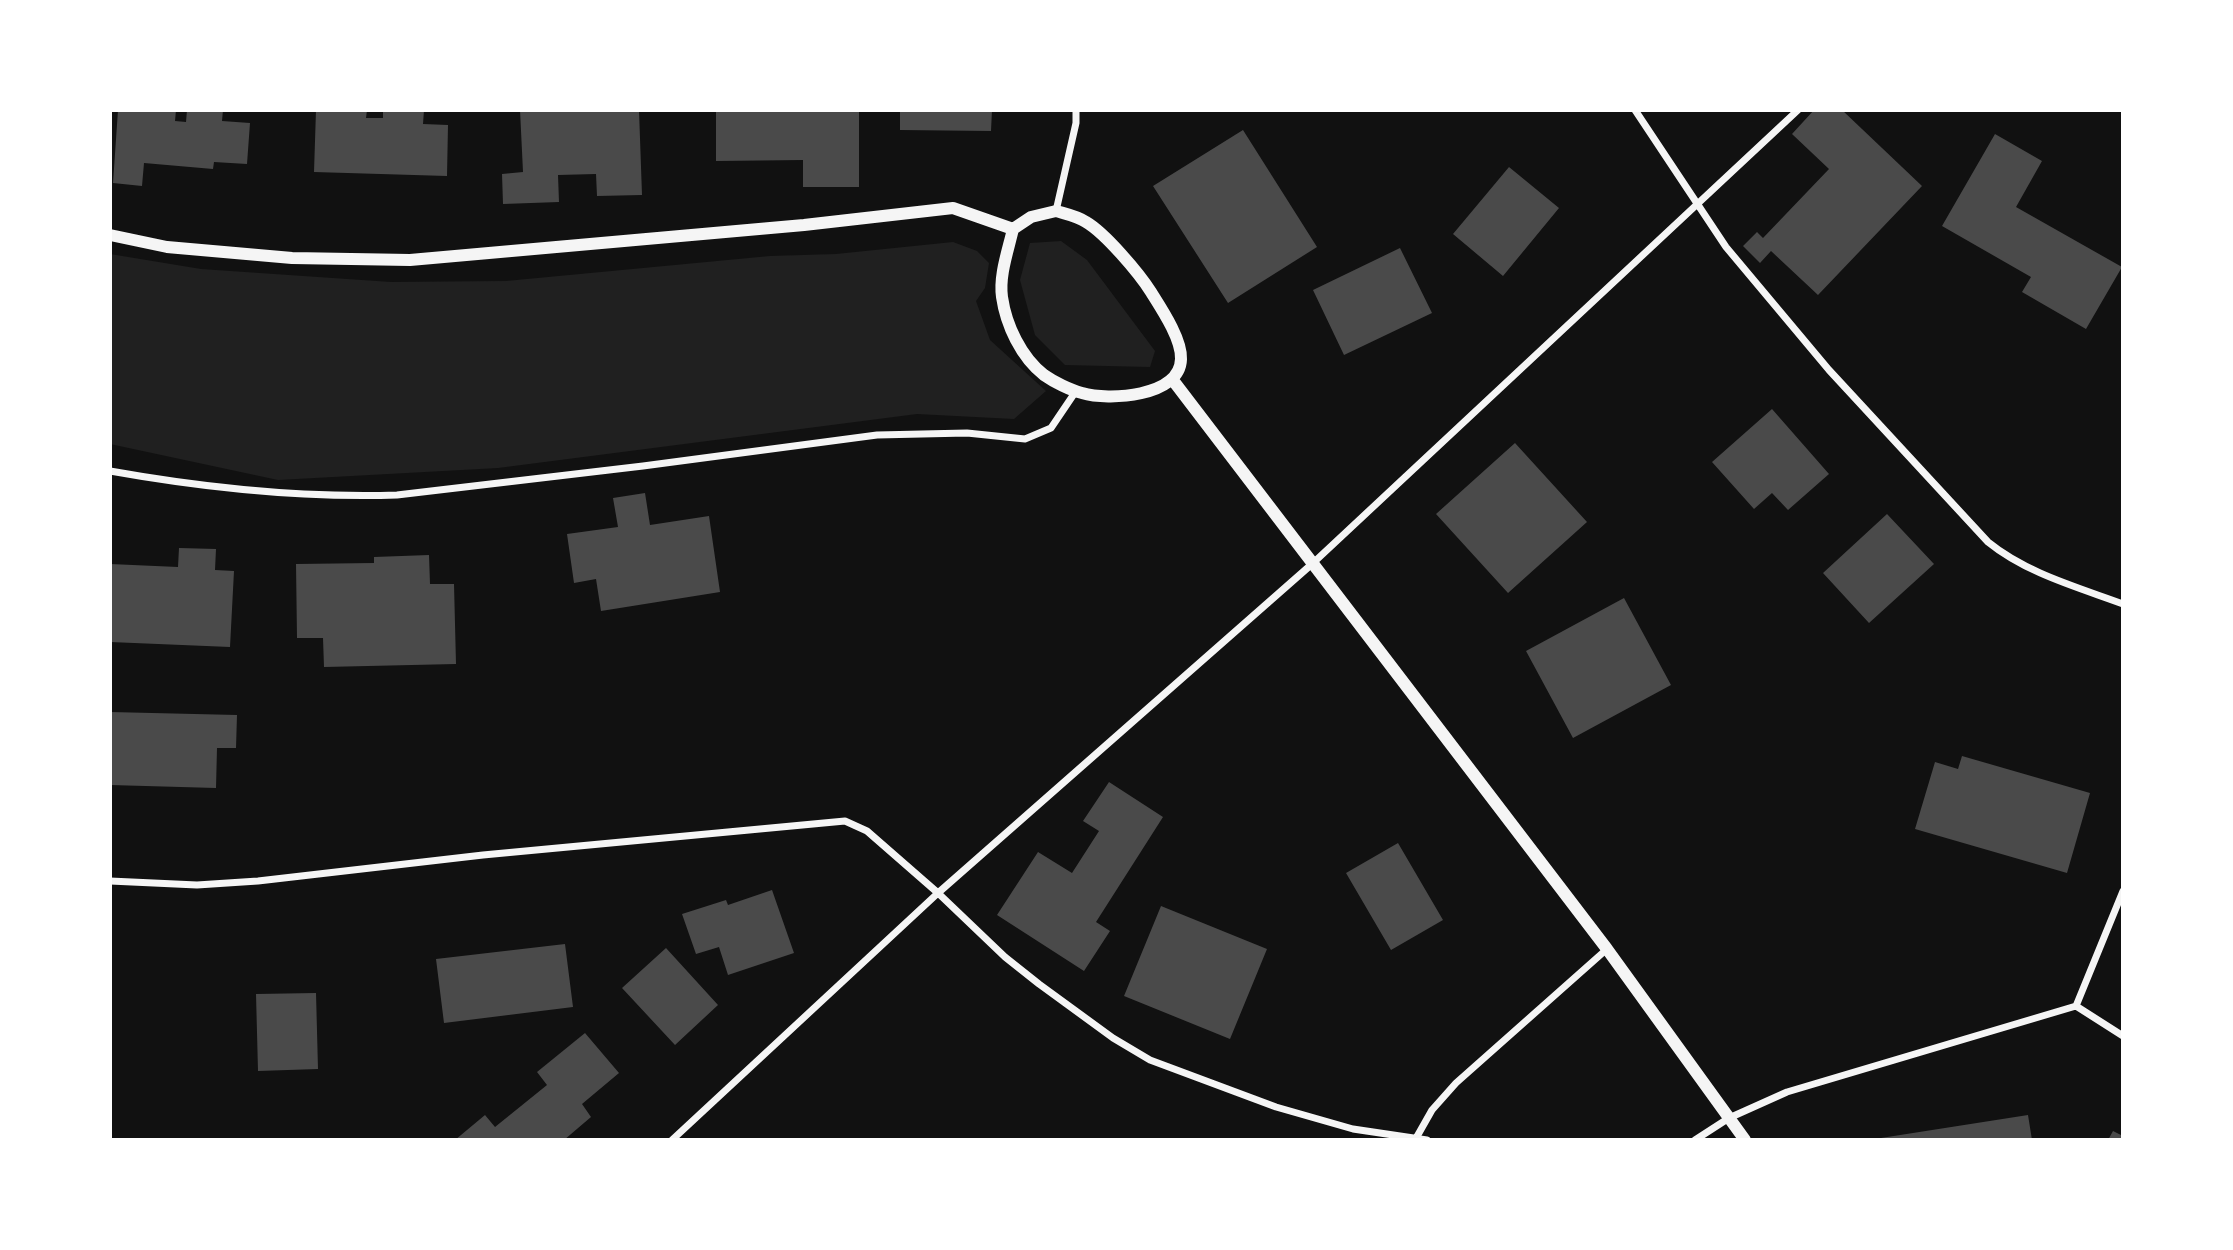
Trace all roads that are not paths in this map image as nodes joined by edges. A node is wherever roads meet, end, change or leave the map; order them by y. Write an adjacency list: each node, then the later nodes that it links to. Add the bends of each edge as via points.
1 (1076, 110): 5 (street)
2 (1635, 110): 4 (street)
3 (1798, 110): 4 (street)
4 (1696, 204): 11 (street); 12 (street, via 1829,370 1988,542 2030,568)
5 (1056, 211): 6 (street); 8 (street, via 1087,222 1146,284 1178,342 1181,359)
6 (1013, 229): 7 (street, via 953,208 410,260 292,258 167,247); 9 (street, via 1002,274 1002,296 1015,340 1044,375)
7 (110, 235)
8 (1172, 379): 9 (street, via 1127,397); 11 (street)
9 (1076, 391): 10 (street, via 1051,428 1025,439 967,433 877,435 397,495 234,490)
10 (110, 471)
11 (1312, 564): 15 (street); 16 (street)
12 (2123, 604)
13 (110, 881): 15 (street, via 197,886 845,821 867,831)
14 (2123, 891): 17 (street)
15 (938, 893): 20 (street, via 1030,977 1150,1060 1276,1107 1353,1129); 21 (street)
16 (1607, 949): 19 (street); 20 (street, via 1456,1083)
17 (2076, 1006): 18 (street); 19 (street, via 1787,1092)
18 (2123, 1036)
19 (1729, 1118): 23 (street); 24 (street)
20 (1415, 1139): 22 (street)
21 (672, 1140)
22 (1427, 1140)
23 (1695, 1140)
24 (1745, 1140)

